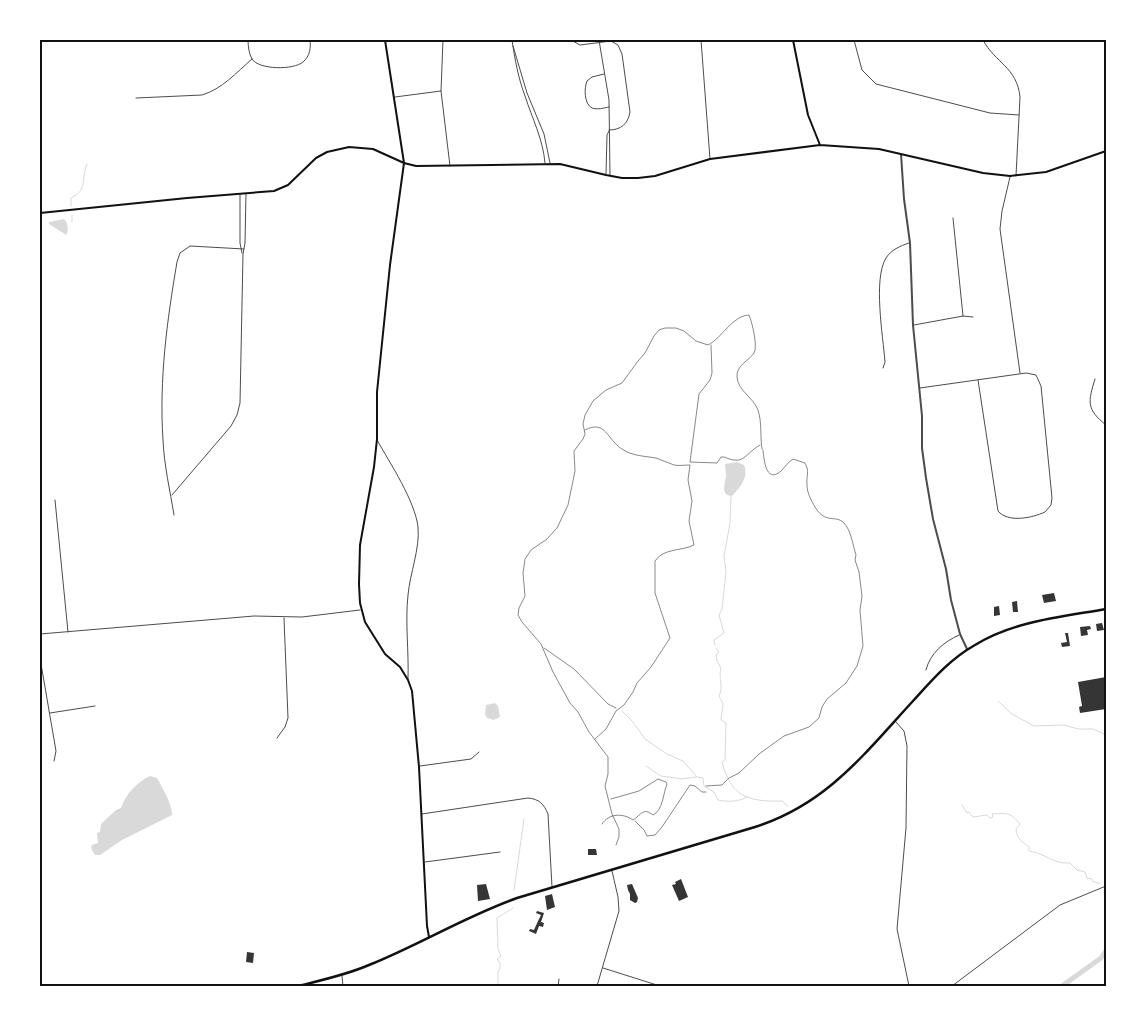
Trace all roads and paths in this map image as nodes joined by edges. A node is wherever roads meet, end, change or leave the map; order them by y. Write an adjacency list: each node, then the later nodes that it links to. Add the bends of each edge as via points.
1 (248, 40): 15 (street)
2 (310, 40): 15 (street, via 309,55 303,63 294,66 268,68 259,66)
3 (385, 40): 20 (main road)
4 (443, 40): 17 (street)
5 (512, 40): 14 (street)
6 (572, 40): 13 (street, via 580,45)
7 (701, 40): 30 (street)
8 (793, 40): 27 (main road, via 808,115)
9 (854, 40): 23 (street, via 862,70 876,84 990,113)
10 (948, 40): 11 (street)
11 (964, 40)
12 (983, 40): 23 (street, via 990,52 1015,77 1019,86)
13 (600, 41): 16 (street); 24 (street, via 611,41 620,49 630,112 624,125)
14 (512, 45): 18 (street); 19 (street)
15 (252, 59): 21 (street, via 212,92)
16 (605, 74): 22 (street); 22 (street, via 589,79 585,90 591,107)
17 (441, 91): 20 (street); 34 (street)
18 (528, 93): 19 (street); 25 (street)
19 (524, 94): 26 (street)
20 (395, 97): 31 (main road)
21 (136, 98)
22 (609, 107): 24 (street)
23 (1019, 115): 38 (street)
24 (609, 130): 35 (street); 36 (street)
25 (544, 134): 26 (street); 33 (street)
26 (540, 135): 32 (street)
27 (820, 145): 29 (main road, via 868,147); 30 (main road)
28 (1106, 151): 38 (main road, via 1046,172)
29 (901, 154): 37 (main road); 43 (street)
30 (710, 159): 36 (main road, via 655,176)
31 (404, 163): 34 (main road); 40 (main road, via 373,150 338,148 316,158 281,188); 56 (main road, via 377,392)
32 (545, 164): 33 (main road); 34 (main road)
33 (550, 164): 35 (main road, via 574,166)
34 (450, 166)
35 (606, 175): 36 (main road)
36 (610, 176)
37 (1010, 176): 38 (main road); 50 (street, via 1000,229)
38 (1016, 176)
39 (240, 194): 40 (main road); 41 (main road); 44 (street)
40 (246, 194): 44 (street)
41 (40, 213)
42 (953, 218): 45 (street)
43 (910, 242): 47 (street); 49 (street, via 887,256 880,276)
44 (242, 249): 58 (street, via 240,403 237,415); 58 (street, via 190,246 178,257 164,345 163,441)
45 (963, 316): 46 (street); 47 (street)
46 (973, 317)
47 (913, 325): 53 (street)
48 (710, 344): 55 (path, via 696,341 676,328 659,330 622,383 592,401 585,415); 57 (path, via 728,327 749,315 756,348 741,364 737,377 760,415); 57 (path, via 712,373 699,394 690,462 717,462 721,458 741,460)
49 (883, 368)
50 (1020, 374): 52 (street); 52 (street, via 1036,375 1042,386 1052,498 1049,509 1040,514 1008,518 998,511)
51 (1095, 379): 54 (street, via 1089,404 1096,417)
52 (978, 380): 53 (street)
53 (920, 388): 66 (street, via 922,448 930,504)
54 (1106, 425)
55 (584, 430): 67 (path, via 583,439 574,451 575,471 568,505 558,526 531,550 522,573 524,596 518,615); 73 (path, via 598,426 622,449 640,457 690,465 690,521 694,545 677,548 658,557 655,562 655,592 670,638 652,667)
56 (377, 439): 62 (main road, via 360,545); 71 (street, via 410,502 418,526 407,610)
57 (761, 445): 81 (path, via 765,468 771,473 782,470 793,459 804,463 808,473 808,494 816,509 828,519 838,519 847,528 859,572 863,646 857,666 846,683 827,700 819,718 809,727 784,736 722,784)
58 (171, 495): 60 (street)
59 (55, 500): 64 (street)
60 (174, 515)
61 (1106, 609): 68 (highway, via 1020,625)
62 (362, 610): 63 (street); 71 (main road, via 376,641)
63 (284, 617): 64 (street, via 254,616); 76 (street, via 288,714 285,727)
64 (68, 632): 65 (street)
65 (40, 634)
66 (960, 634): 68 (street); 70 (street, via 937,650)
67 (544, 648): 73 (path, via 574,669); 77 (path, via 553,672)
68 (967, 649): 75 (highway)
69 (40, 658): 74 (street)
70 (926, 670)
71 (408, 680): 80 (main road, via 412,691)
72 (95, 706): 74 (street)
73 (617, 709): 77 (path, via 606,729)
74 (50, 713): 79 (street, via 56,751)
75 (894, 720): 91 (highway, via 838,780 804,806 765,824); 103 (street, via 904,731 907,746 906,828 897,929)
76 (277, 738)
77 (594, 740): 83 (path, via 609,760 605,786)
78 (479, 752): 80 (street, via 471,759)
79 (54, 761)
80 (419, 766): 84 (main road)
81 (706, 786)
82 (706, 792): 86 (path, via 690,785 654,835 647,836)
83 (609, 799): 85 (path); 86 (path, via 626,796 658,779 666,782 660,810 653,815 643,812)
84 (421, 814): 90 (main road); 93 (street, via 528,798 538,800 548,814)
85 (613, 815): 86 (path); 87 (path); 88 (path, via 620,832)
86 (633, 820)
87 (602, 824)
88 (616, 845)
89 (500, 852): 90 (street)
90 (424, 862): 94 (main road)
91 (611, 869): 93 (highway); 95 (street, via 619,911)
92 (1106, 886): 104 (street, via 1060,905)
93 (552, 887): 94 (highway, via 496,906)
94 (429, 937): 96 (highway)
95 (602, 968): 101 (street); 102 (street)
96 (342, 975): 98 (highway); 99 (street)
97 (560, 979): 100 (street)
98 (298, 986)
99 (343, 986)
100 (558, 986)
101 (596, 986)
102 (660, 986)
103 (909, 986)
104 (952, 986)

